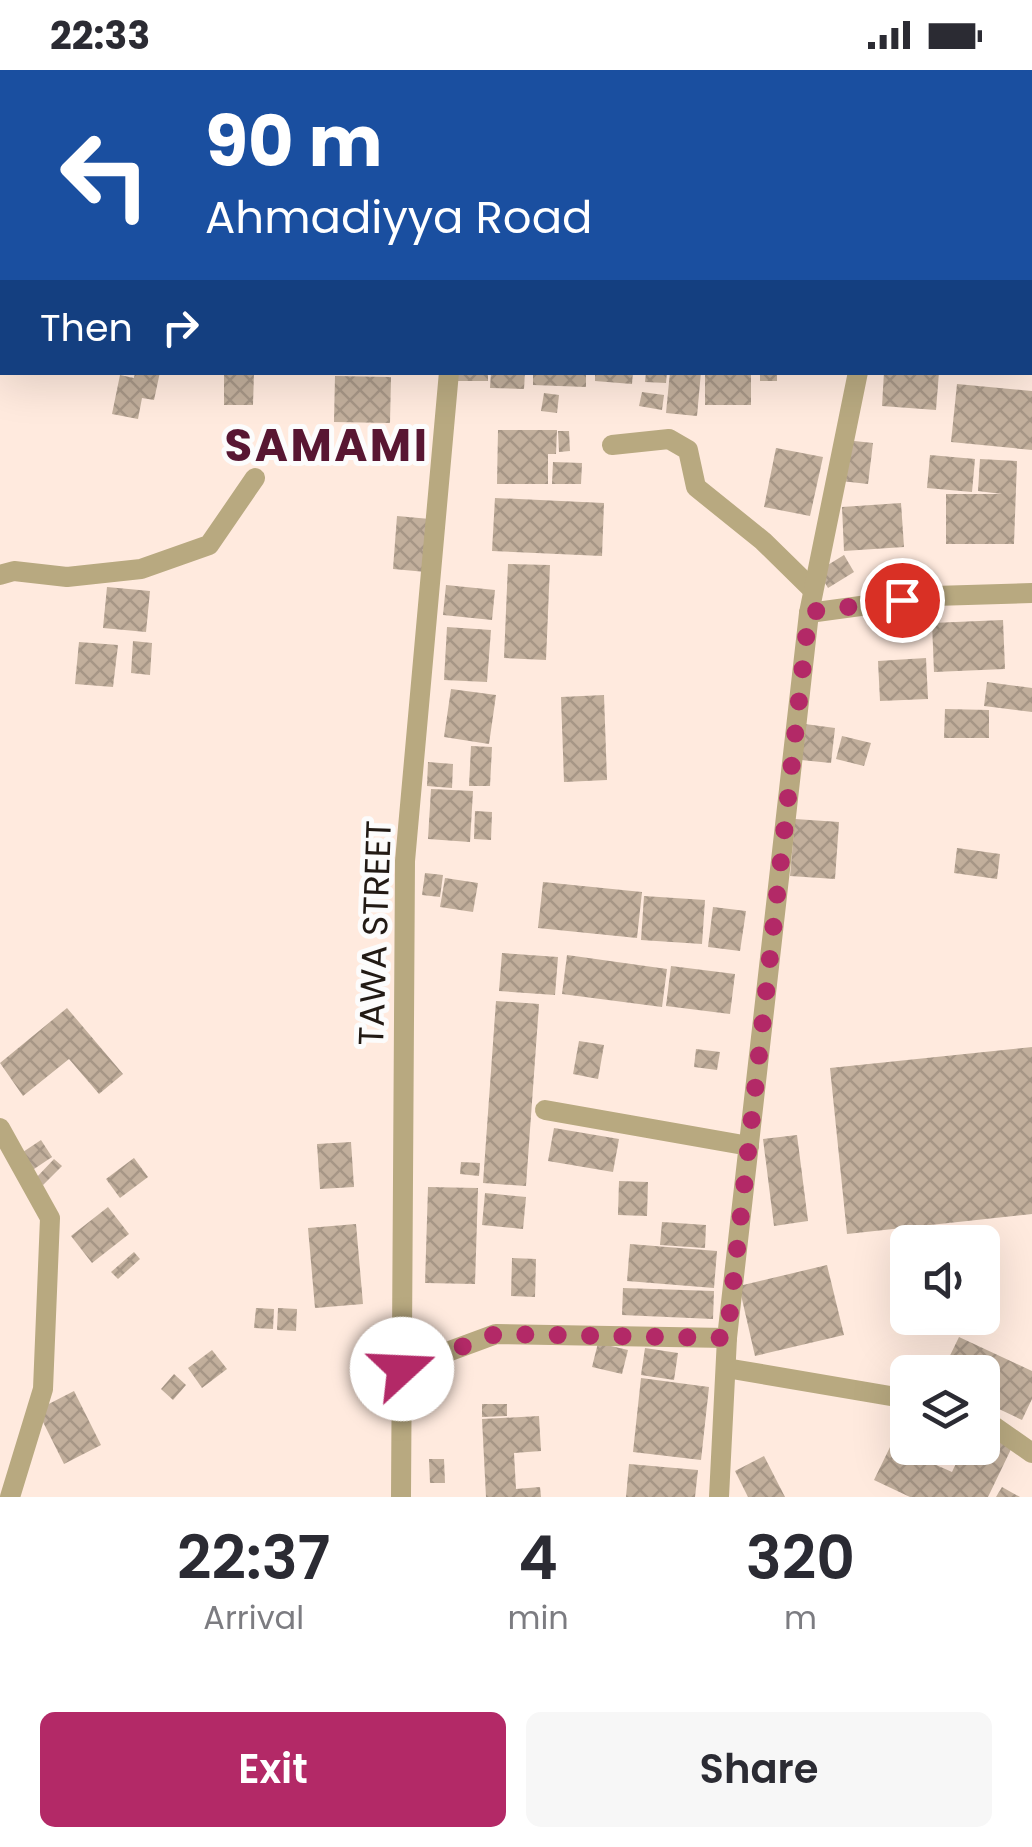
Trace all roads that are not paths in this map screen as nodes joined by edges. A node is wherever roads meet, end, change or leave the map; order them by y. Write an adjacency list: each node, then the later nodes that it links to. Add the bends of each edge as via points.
1 (450, 375): 14 (street, TAWA STREET, via 405,861)
2 (857, 375): 6 (street)
3 (612, 446): 6 (street, via 669,440 688,450 696,487)
4 (255, 478): 5 (street, via 209,544 141,570)
5 (0, 574)
6 (813, 590): 8 (street)
7 (1032, 593): 8 (street, via 934,596)
8 (809, 612): 11 (street)
9 (546, 1110): 11 (street)
10 (0, 1128): 18 (street, via 50,1218 43,1389)
11 (749, 1146): 12 (street)
12 (727, 1338): 13 (street); 14 (street, via 496,1334)
13 (726, 1368): 15 (street); 20 (street)
14 (402, 1369): 19 (street, TAWA STREET)
15 (890, 1396)
16 (1000, 1431): 17 (street)
17 (1032, 1453)
18 (10, 1497)
19 (400, 1497)
20 (719, 1497)

